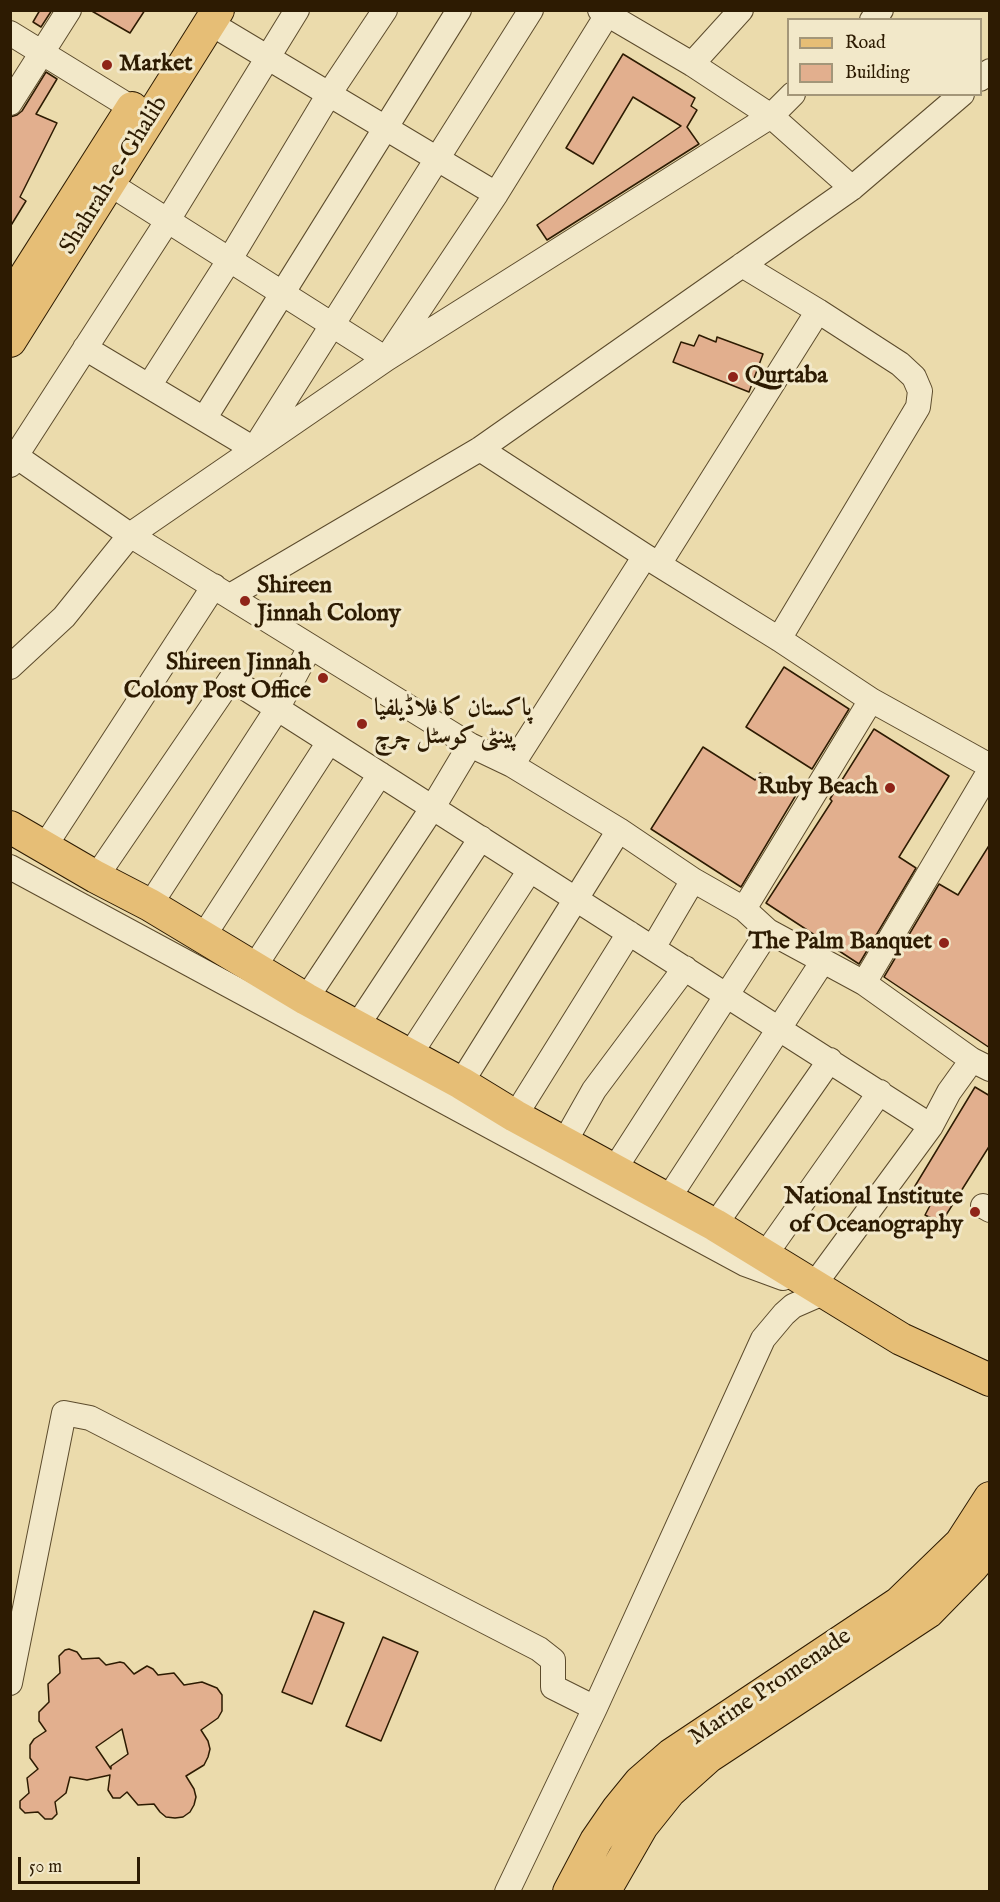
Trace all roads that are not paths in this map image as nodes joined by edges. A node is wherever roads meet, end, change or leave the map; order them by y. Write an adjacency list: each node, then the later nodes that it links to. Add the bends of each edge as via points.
1 (69, 10): 10 (street)
2 (297, 10): 11 (street)
3 (385, 10): 13 (street)
4 (459, 10): 19 (street)
5 (531, 10): 20 (street)
6 (741, 10): 12 (street)
7 (606, 12): 12 (street); 23 (street)
8 (208, 15): 11 (street); 17 (main road, Shahrah-e-Ghalib); 21 (main road, Shahrah-e-Ghalib)
9 (10, 33): 10 (street)
10 (42, 52): 16 (street); 17 (street)
11 (268, 57): 13 (street); 24 (street)
12 (692, 64): 18 (street)
13 (329, 94): 19 (street); 25 (street)
14 (791, 96): 18 (street)
15 (960, 96): 22 (street)
16 (10, 103)
17 (132, 108): 27 (main road, Shahrah-e-Ghalib)
18 (771, 116): 22 (street); 34 (street)
19 (385, 129): 20 (street); 28 (street)
20 (436, 160): 23 (street); 31 (street)
21 (110, 184): 24 (street); 32 (main road, Shahrah-e-Ghalib)
22 (852, 188): 26 (street)
23 (496, 194): 34 (street)
24 (168, 220): 25 (street); 33 (street)
25 (230, 259): 28 (street); 35 (street)
26 (741, 265): 30 (street); 38 (street)
27 (19, 268): 29 (main road, Shahrah-e-Ghalib)
28 (282, 293): 31 (street); 36 (street)
29 (10, 300)
30 (818, 311): 41 (street); 43 (street, via 900,364 914,377 920,391 918,407)
31 (333, 325): 34 (street); 37 (street)
32 (10, 341)
33 (85, 348): 35 (street); 39 (street)
34 (386, 359): 37 (street)
35 (149, 386): 36 (street)
36 (204, 419): 37 (street)
37 (254, 449): 40 (street)
38 (480, 449): 41 (street); 42 (street)
39 (12, 458): 40 (street)
40 (130, 535): 42 (street); 45 (street, via 64,617)
41 (652, 560): 43 (street); 50 (street)
42 (222, 591): 44 (street); 57 (street)
43 (779, 639): 46 (street)
44 (310, 647): 47 (street); 49 (street)
45 (10, 667)
46 (871, 700): 51 (street); 64 (street)
47 (277, 709): 48 (street); 60 (street, via 231,679); 63 (street)
48 (329, 742): 52 (street); 67 (street)
49 (470, 745): 50 (street); 53 (street)
50 (512, 765): 55 (street)
51 (990, 768): 72 (street)
52 (380, 774): 53 (street); 71 (street)
53 (433, 807): 56 (street); 74 (street)
54 (10, 827): 57 (main road)
55 (619, 830): 61 (street); 62 (street)
56 (482, 838): 59 (street); 75 (street)
57 (45, 846): 60 (main road)
58 (10, 867): 89 (street, via 745,1264)
59 (530, 870): 62 (street); 77 (street)
60 (96, 877): 63 (main road)
61 (693, 880): 64 (street); 68 (street)
62 (577, 899): 66 (street); 80 (street)
63 (150, 904): 67 (main road)
64 (744, 909): 65 (street)
65 (768, 932): 69 (street); 73 (street)
66 (629, 933): 68 (street); 82 (street)
67 (203, 937): 71 (main road)
68 (653, 948): 70 (street)
69 (823, 961): 72 (street); 76 (street)
70 (685, 968): 73 (street); 84 (street, via 594,1090)
71 (253, 969): 74 (main road)
72 (864, 983): 79 (street)
73 (728, 994): 76 (street); 85 (street)
74 (306, 999): 75 (main road)
75 (357, 1026): 77 (main road)
76 (779, 1028): 78 (street); 86 (street)
77 (409, 1056): 80 (main road)
78 (830, 1060): 81 (street); 87 (street)
79 (981, 1065): 83 (street, via 949,1092)
80 (462, 1083): 82 (main road)
81 (880, 1092): 83 (street); 88 (street)
82 (515, 1116): 84 (main road)
83 (931, 1126): 89 (street)
84 (564, 1143): 85 (main road)
85 (614, 1170): 86 (main road)
86 (668, 1199): 87 (main road)
87 (715, 1225): 88 (main road)
88 (765, 1255): 89 (main road)
89 (820, 1288): 90 (main road, via 901,1339); 94 (street, via 784,1314 764,1339)
90 (990, 1380)
91 (990, 1498): 96 (main road, Marine Promenade, via 961,1543 899,1603 671,1755 640,1782 596,1841)
92 (990, 1546): 97 (main road, Marine Promenade, via 928,1612 708,1757 677,1785 642,1826)
93 (10, 1683): 94 (street, via 64,1413 90,1418 540,1649 553,1660 553,1687)
94 (595, 1708): 95 (street)
95 (507, 1892)
96 (569, 1892)
97 (604, 1892)

